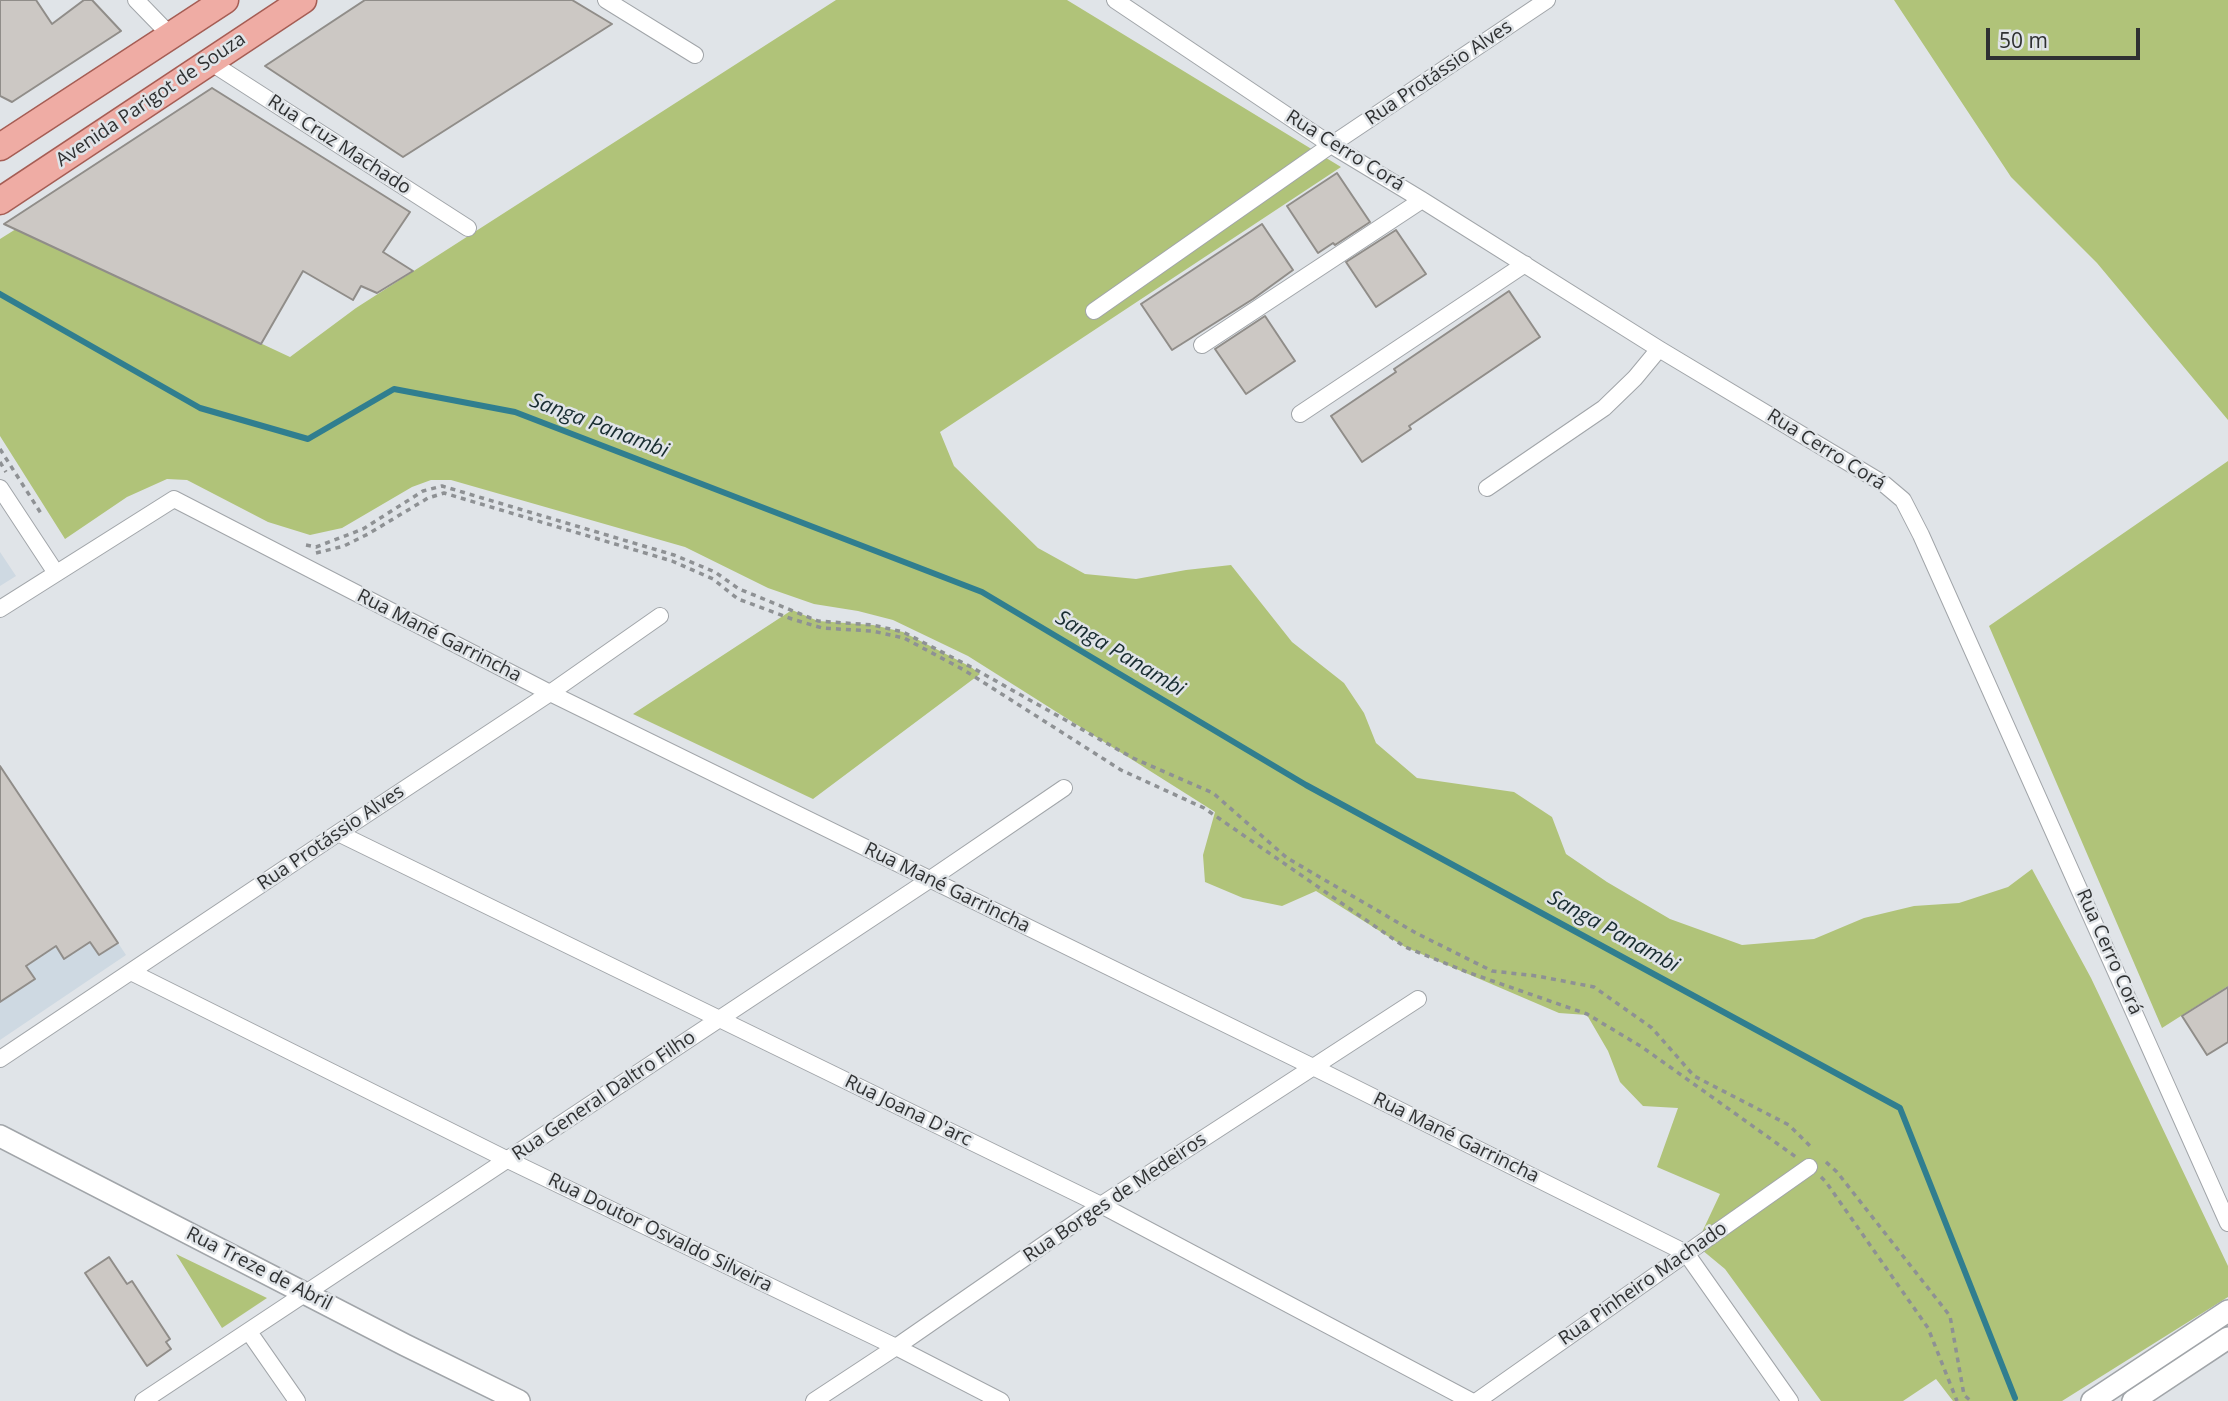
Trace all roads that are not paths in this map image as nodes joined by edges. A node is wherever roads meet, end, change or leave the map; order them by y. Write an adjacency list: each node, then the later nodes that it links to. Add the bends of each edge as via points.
1 (136, 0): 9 (street)
2 (225, 0): 9 (main road)
3 (291, 0): 8 (main road)
4 (303, 0): 8 (main road, Avenida Parigot de Souza)
5 (606, 0): 10 (street)
6 (1115, 0): 13 (street, Rua Cerro Corá)
7 (1547, 0): 13 (street, Rua Protássio Alves)
8 (250, 35): 11 (main road, Avenida Parigot de Souza)
9 (171, 36): 12 (main road)
10 (695, 55)
11 (210, 62): 15 (main road, Avenida Parigot de Souza); 16 (street, Rua Cruz Machado)
12 (4, 141)
13 (1331, 145): 14 (street, Rua Cerro Corá); 18 (street, Rua Protássio Alves)
14 (1422, 200): 17 (street, Rua Cerro Corá); 19 (street)
15 (0, 201)
16 (468, 228)
17 (1525, 264): 20 (street, Rua Cerro Corá); 21 (street)
18 (1094, 311)
19 (1202, 345)
20 (1659, 349): 23 (street, via 1604,408); 40 (street, Rua Cerro Corá, via 1884,484 1903,500)
21 (1300, 414)
22 (4, 480): 24 (street)
23 (1487, 488)
24 (56, 573): 25 (street); 27 (street, Rua Mané Garrincha, via 174,499)
25 (0, 609)
26 (660, 616): 27 (street, Rua Protássio Alves)
27 (551, 694): 29 (street, Rua Protássio Alves); 30 (street, Rua Mané Garrincha)
28 (1063, 788): 30 (street, Rua General Daltro Filho)
29 (338, 833): 31 (street, Rua Protássio Alves); 33 (street, Rua Joana D'arc)
30 (929, 880): 33 (street, Rua General Daltro Filho); 35 (street, Rua Mané Garrincha)
31 (131, 972): 34 (street, Rua Protássio Alves); 37 (street, Rua Doutor Osvaldo Silveira)
32 (1418, 999): 35 (street, Rua Borges de Medeiros)
33 (719, 1019): 37 (street, Rua General Daltro Filho); 39 (street, Rua Joana D'arc)
34 (0, 1059)
35 (1313, 1068): 39 (street, Rua Borges de Medeiros); 41 (street, Rua Mané Garrincha)
36 (0, 1136): 42 (street, Rua Treze de Abril)
37 (508, 1160): 42 (street, Rua General Daltro Filho); 46 (street, Rua Doutor Osvaldo Silveira)
38 (1809, 1167): 41 (street, Rua Pinheiro Machado)
39 (1101, 1205): 46 (street, Rua Borges de Medeiros); 52 (street, Rua Joana D'arc)
40 (2228, 1223)
41 (1686, 1253): 53 (street, Rua Pinheiro Machado); 54 (street, Rua Mané Garrincha)
42 (307, 1293): 44 (street, Rua General Daltro Filho); 49 (street, Rua Treze de Abril)
43 (2228, 1311): 55 (street)
44 (250, 1332): 47 (street, Rua General Daltro Filho); 48 (street)
45 (2228, 1338): 56 (street)
46 (896, 1347): 50 (street, Rua Borges de Medeiros); 51 (street, Rua Doutor Osvaldo Silveira)
47 (143, 1401)
48 (297, 1401)
49 (519, 1401)
50 (814, 1401)
51 (1001, 1401)
52 (1471, 1401)
53 (1477, 1401)
54 (1790, 1401)
55 (2092, 1401)
56 (2133, 1401)

